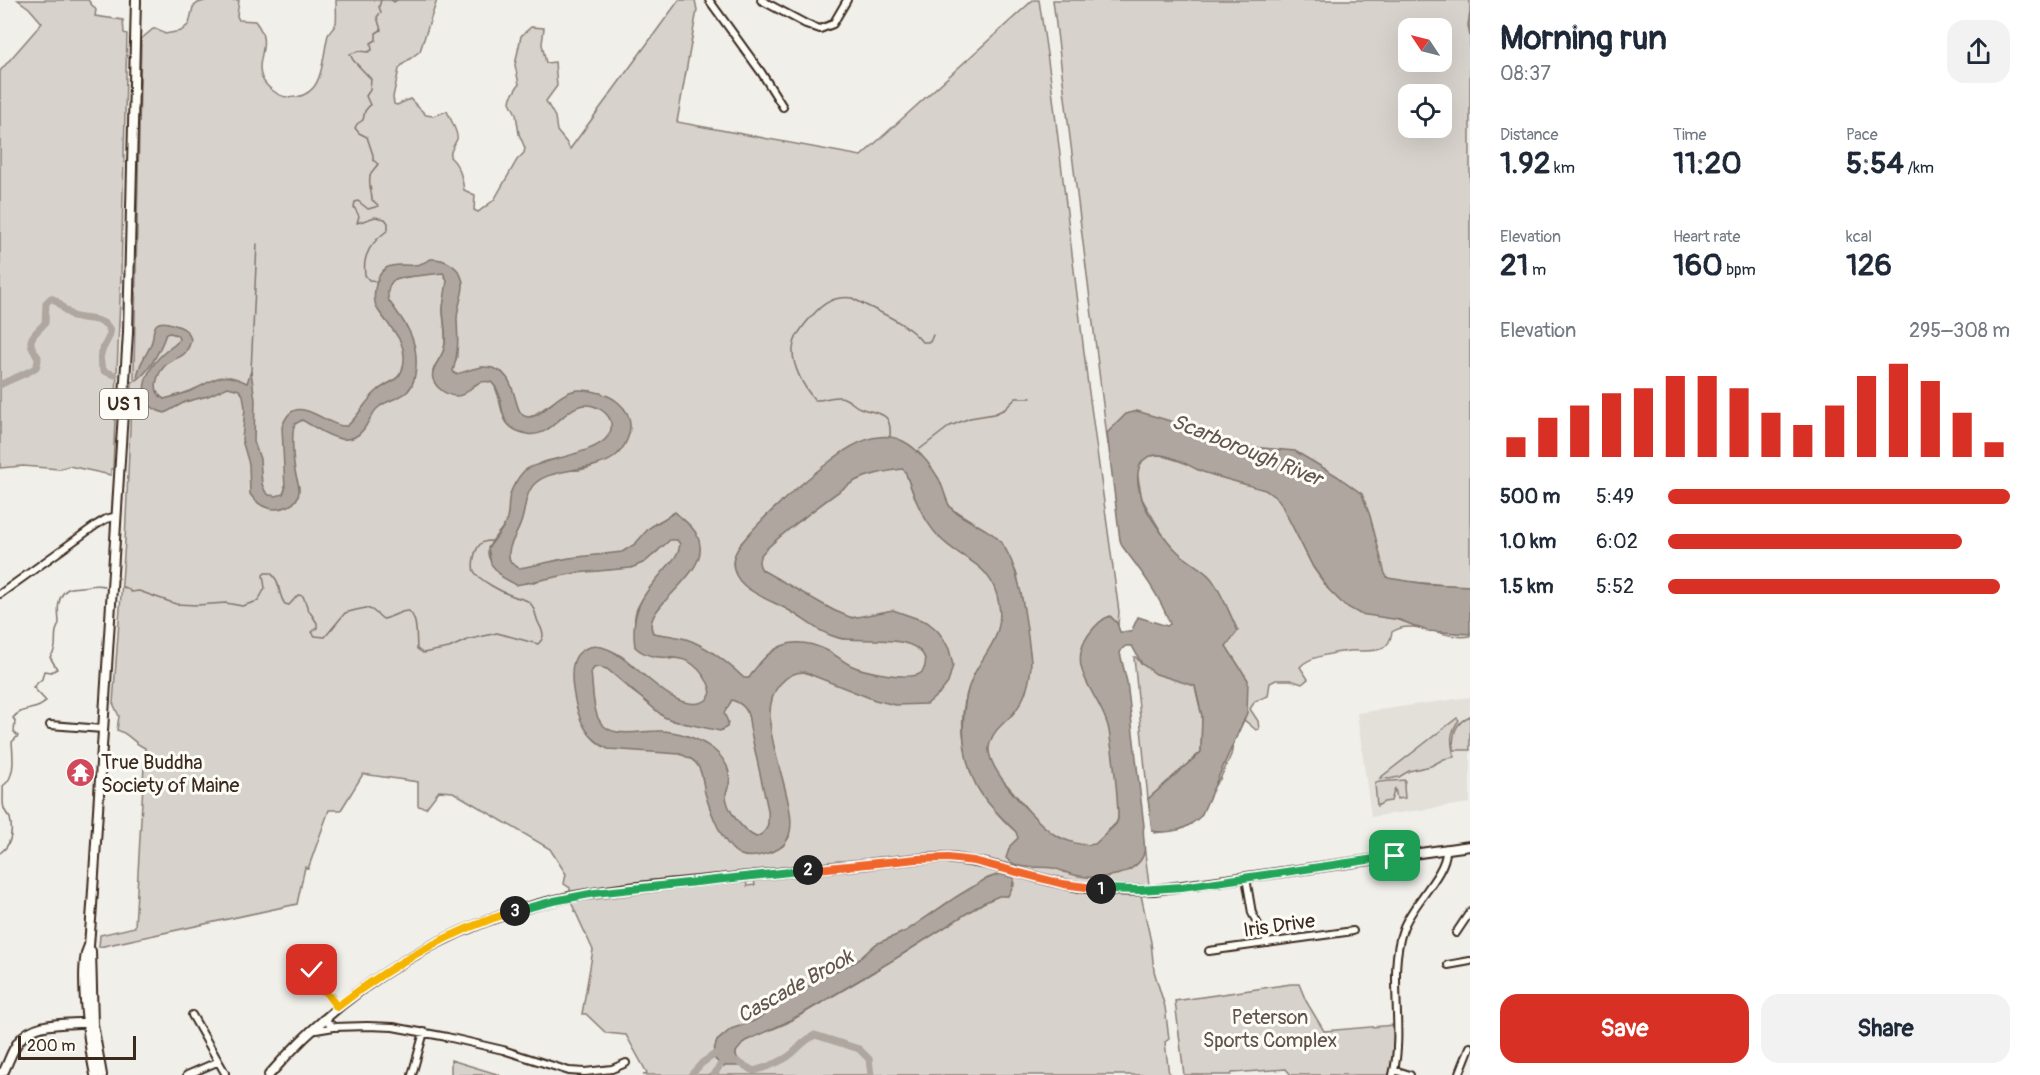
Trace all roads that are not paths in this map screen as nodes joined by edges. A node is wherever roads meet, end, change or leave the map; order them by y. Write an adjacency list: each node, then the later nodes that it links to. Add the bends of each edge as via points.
1 (136, 0): 6 (main road, US 1, via 128,333)
2 (709, 0): 5 (street)
3 (761, 0): 4 (street, via 820,29 833,24)
4 (847, 0)
5 (783, 107)
6 (117, 516): 7 (street, via 96,525); 9 (main road, US 1)
7 (0, 594)
8 (50, 725): 9 (street)
9 (103, 729): 24 (main road, US 1, via 86,951)
10 (1470, 846): 11 (main road)
11 (1446, 850): 12 (main road); 33 (street, via 1445,862 1410,914 1400,940)
12 (1246, 878): 16 (street, via 1252,914); 21 (main road, via 1154,890 1115,890 1077,887 974,861 927,858 595,893 526,908 451,935 398,963)
13 (1470, 912): 15 (street)
14 (1353, 931): 16 (street, Iris Drive)
15 (1456, 933)
16 (1268, 943): 17 (street, Iris Drive)
17 (1209, 951)
18 (1470, 961): 19 (street)
19 (1448, 965)
20 (319, 983): 21 (street)
21 (337, 1007): 23 (main road)
22 (192, 1015): 29 (street)
23 (323, 1019): 25 (street); 26 (main road)
24 (90, 1023): 31 (main road, via 33,1029 20,1039); 34 (main road, US 1); 35 (main road, US 1)
25 (334, 1028): 26 (street); 27 (street, via 384,1026)
26 (310, 1031): 37 (main road)
27 (424, 1032): 30 (street, via 503,1050 568,1071 612,1069); 38 (street)
28 (1470, 1047): 40 (street)
29 (217, 1062): 32 (street); 36 (street)
30 (626, 1063)
31 (2, 1071)
32 (225, 1073)
33 (1394, 1073): 39 (street)
34 (95, 1075)
35 (102, 1075)
36 (187, 1075)
37 (268, 1075)
38 (411, 1075)
39 (1410, 1075)
40 (1459, 1075)

